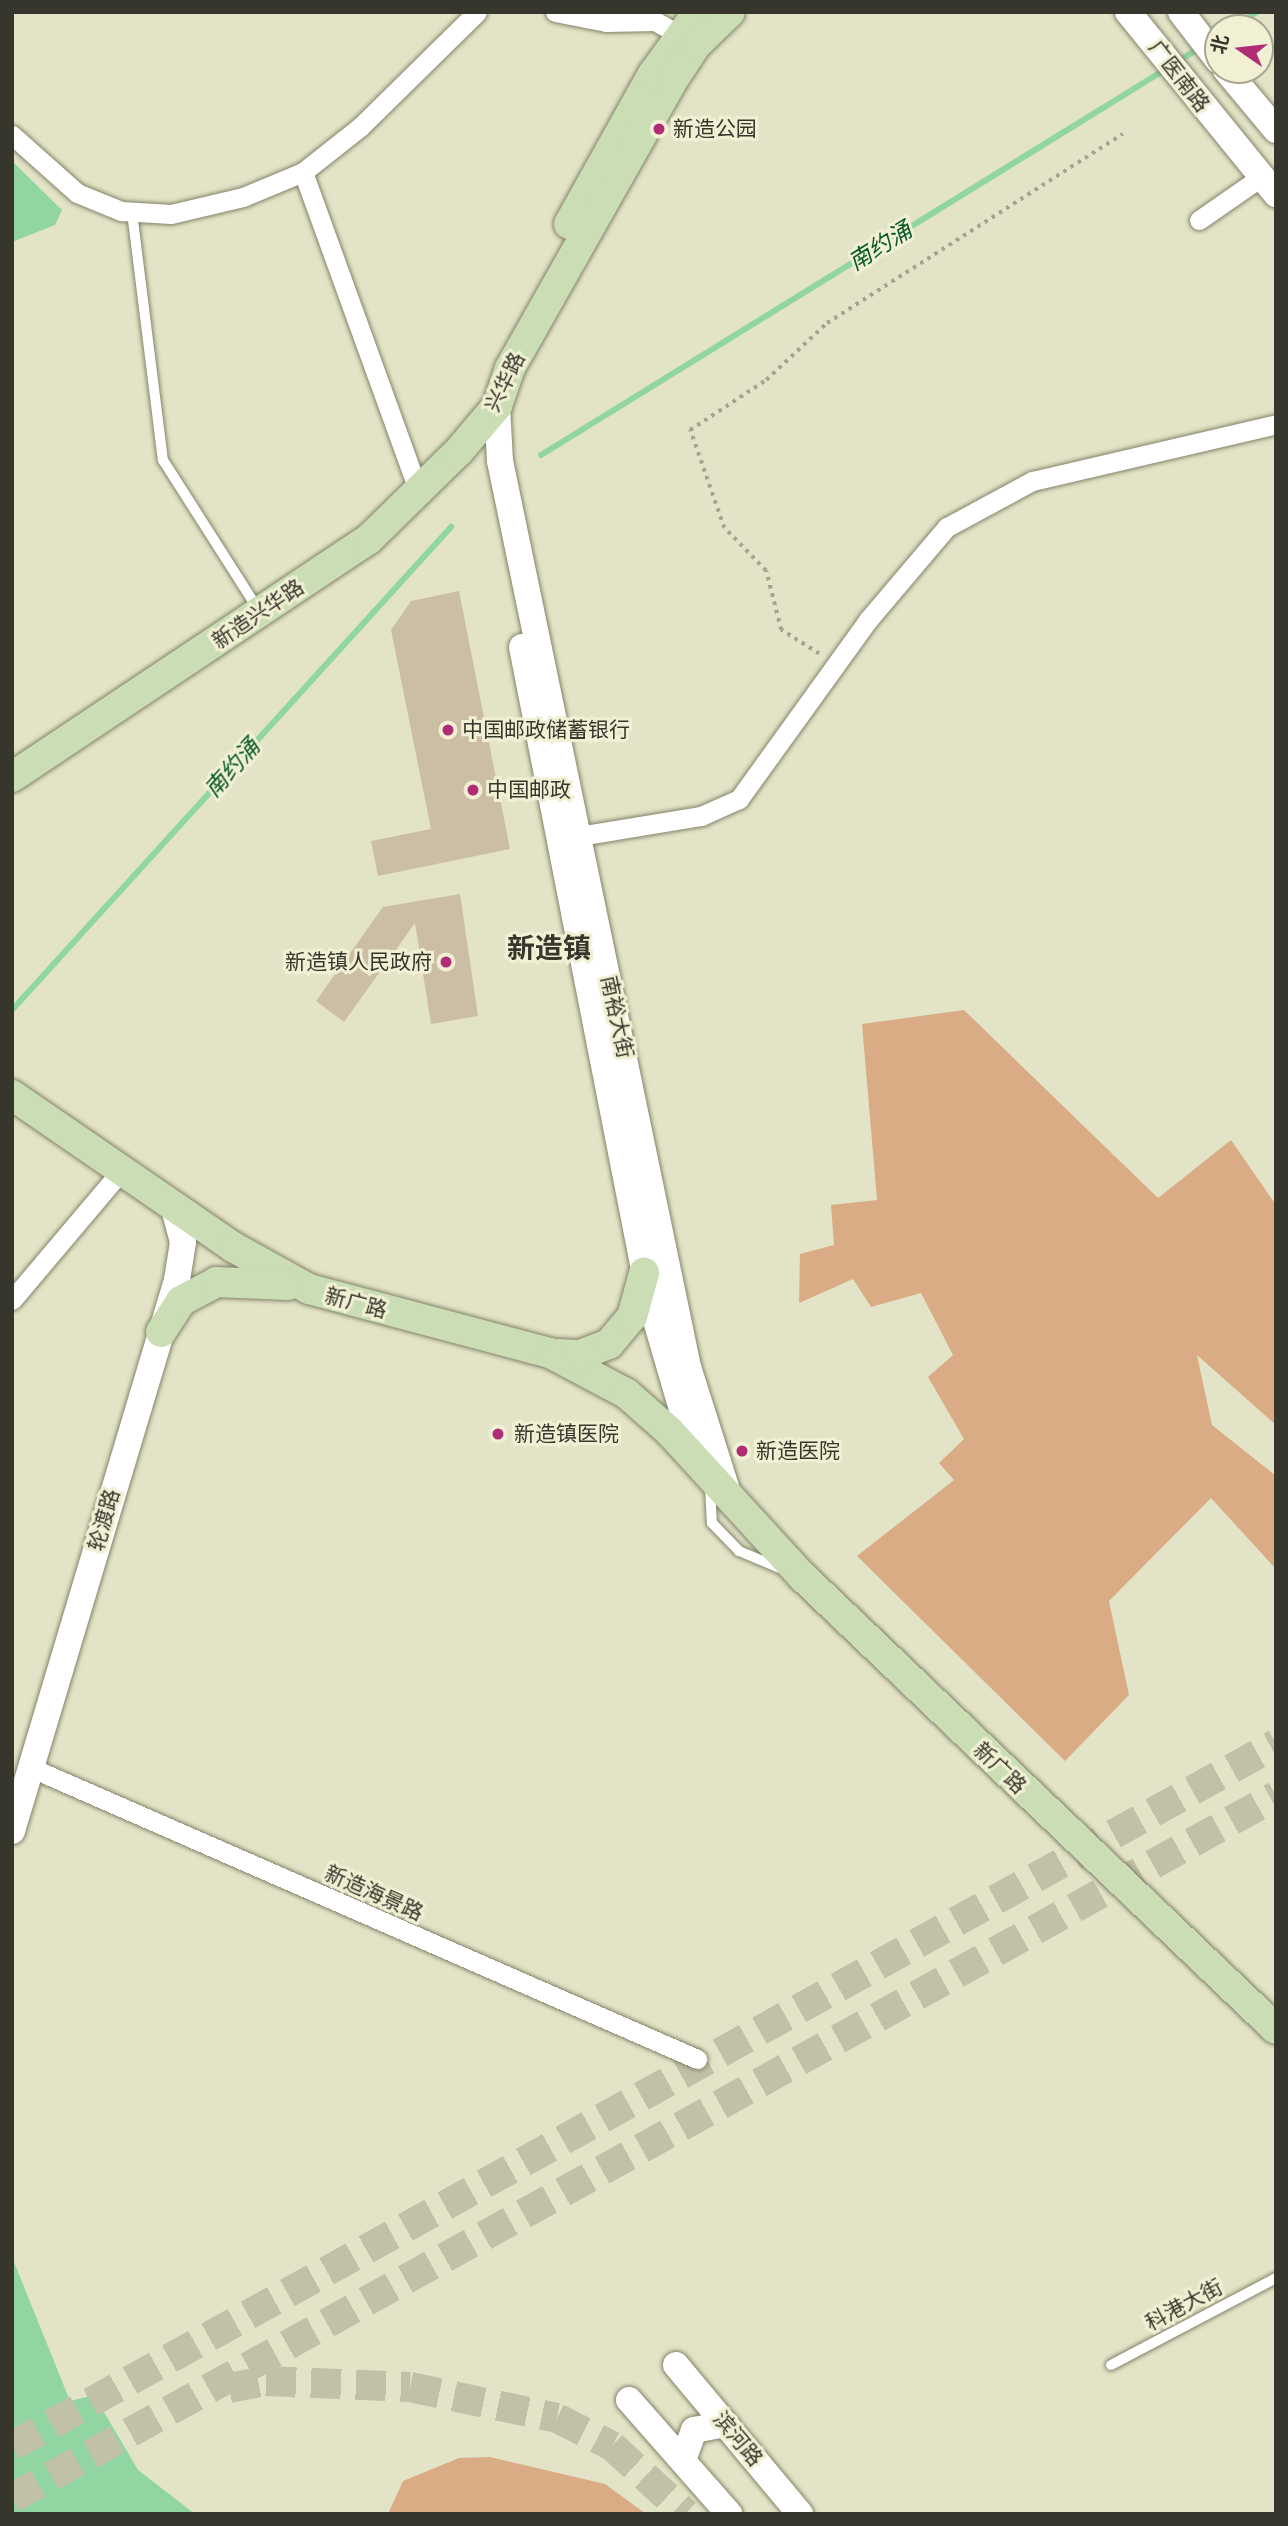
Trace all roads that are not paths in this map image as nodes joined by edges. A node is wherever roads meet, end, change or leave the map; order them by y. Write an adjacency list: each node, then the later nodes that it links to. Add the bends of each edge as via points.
1 (477, 12): 11 (street, via 360,127)
2 (555, 12): 6 (street, via 606,22 655,21)
3 (730, 12): 6 (main road, 兴华路)
4 (1128, 12): 12 (main road, 广医南路)
5 (1181, 12): 7 (main road, 广医南路)
6 (692, 30): 15 (main road, 兴华路, via 510,368)
7 (1204, 42)
8 (1237, 84): 9 (main road, 广医南路)
9 (1267, 121)
10 (12, 135): 13 (street, via 77,193)
11 (303, 172): 13 (street, via 243,197 171,214); 17 (street)
12 (1269, 185): 14 (street)
13 (132, 212): 18 (lane, via 163,460)
14 (1199, 220)
15 (490, 415): 17 (main road, 新造兴华路); 20 (main road, 南裕大街); 24 (main road, 南裕大街)
16 (1276, 424): 20 (street, via 1032,481 947,527 836,665 739,799 701,816)
17 (419, 492): 18 (main road, 新造兴华路, via 368,540)
18 (260, 612): 19 (main road, 新造兴华路)
19 (12, 777)
20 (579, 836): 30 (main road, 南裕大街, via 691,1377)
21 (12, 1095): 22 (main road, 新广路)
22 (121, 1171): 23 (main road, 新广路); 26 (street)
23 (174, 1208): 25 (main road, 新广路); 27 (main road, 轮渡路, via 183,1253)
24 (644, 1273): 28 (main road, via 632,1317 609,1344 580,1355); 29 (main road, 南裕大街, via 683,1427)
25 (309, 1289): 27 (main road, via 216,1282 181,1301); 28 (main road, 新广路)
26 (12, 1300)
27 (161, 1332): 32 (main road, 轮渡路)
28 (550, 1353): 29 (main road, 新广路, via 604,1378 649,1411)
29 (709, 1476): 30 (main road, 新广路); 31 (lane, via 712,1523 739,1551)
30 (731, 1501): 31 (main road, 新广路)
31 (803, 1577): 34 (main road, 新广路)
32 (34, 1769): 33 (main road, 轮渡路); 35 (street, 新造海景路)
33 (12, 1831)
34 (1276, 2029)
35 (696, 2059)
36 (1276, 2278): 38 (lane, 科港大街)
37 (676, 2365): 40 (main road, 滨河路)
38 (1111, 2365)
39 (629, 2400): 41 (main road)
40 (725, 2424): 41 (main road, via 694,2430); 43 (main road, 滨河路)
41 (683, 2460): 42 (main road)
42 (729, 2514)
43 (800, 2514)

